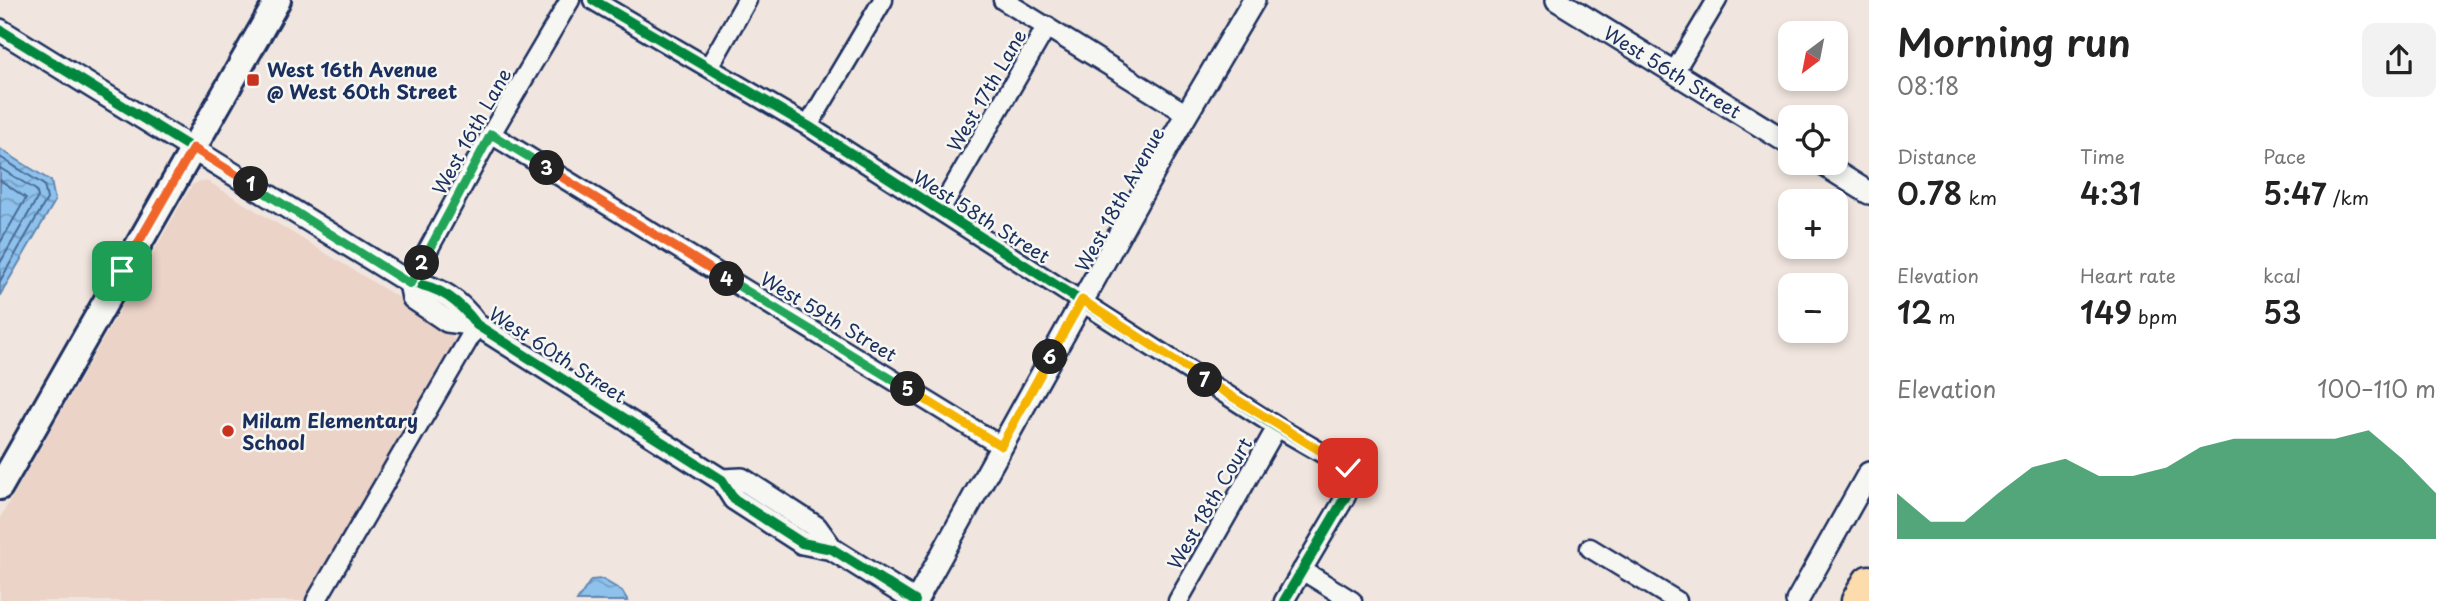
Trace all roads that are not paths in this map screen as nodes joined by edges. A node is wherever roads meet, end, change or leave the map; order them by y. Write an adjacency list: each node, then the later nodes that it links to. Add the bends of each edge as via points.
1 (278, 0): 18 (main road)
2 (570, 0): 16 (street, West 16th Lane)
3 (593, 0): 12 (street, West 58th Street)
4 (747, 0): 12 (street)
5 (883, 0): 15 (street)
6 (1003, 0): 10 (street)
7 (1254, 0): 14 (street, West 18th Avenue)
8 (1557, 0): 13 (street, West 56th Street)
9 (1717, 0): 13 (street)
10 (1046, 26): 14 (street); 21 (street, West 17th Lane)
11 (0, 30): 18 (street, West 60th Street)
12 (709, 67): 15 (street, West 58th Street)
13 (1674, 72): 17 (street, West 56th Street)
14 (1187, 114): 23 (street, West 18th Avenue)
15 (808, 126): 21 (street, West 58th Street)
16 (491, 134): 22 (street, West 16th Lane); 26 (street, West 59th Street)
17 (1778, 137)
18 (193, 148): 22 (street, West 60th Street); 28 (main road)
19 (1841, 175): 20 (street)
20 (1869, 192)
21 (940, 210): 23 (street, West 58th Street)
22 (410, 284): 24 (street, West 60th Street, via 413,298 447,321)
23 (1082, 300): 25 (street, West 58th Street); 26 (street, West 18th Avenue)
24 (477, 325): 32 (street); 33 (street, West 60th Street, via 722,480 742,479 816,527 832,549)
25 (1277, 426): 30 (street, West 58th Street, via 1348,468 1346,496); 34 (street, West 18th Court)
26 (1001, 446): 33 (street, West 18th Avenue)
27 (1869, 473): 38 (street)
28 (0, 487)
29 (1590, 548): 37 (street)
30 (1302, 570): 35 (street); 36 (street)
31 (1869, 582): 39 (highway)
32 (316, 601)
33 (915, 601)
34 (1178, 601)
35 (1284, 601)
36 (1352, 601)
37 (1677, 601)
38 (1797, 601)
39 (1858, 601)

